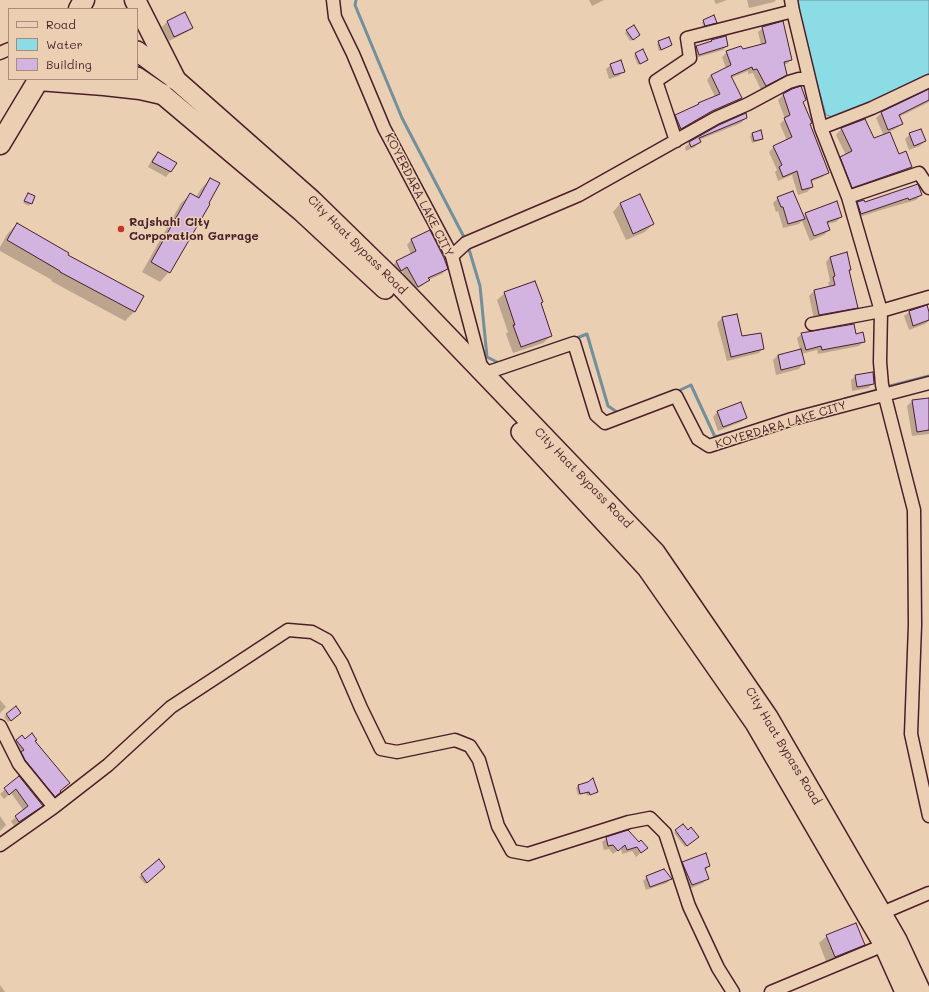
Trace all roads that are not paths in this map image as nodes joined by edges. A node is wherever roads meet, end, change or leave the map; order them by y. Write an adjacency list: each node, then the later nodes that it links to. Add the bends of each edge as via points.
1 (135, 0): 9 (highway)
2 (333, 0): 15 (street, KOYERDARA LAKE CITY, via 334,17 353,54 384,128)
3 (792, 6): 6 (street); 11 (street, via 687,38 690,58 656,81)
4 (138, 52): 9 (main road, City Haat Bypass Road)
5 (138, 77): 9 (main road, City Haat Bypass Road)
6 (809, 79): 10 (street); 11 (street, via 789,82)
7 (38, 80): 9 (highway, via 140,89); 12 (highway)
8 (929, 81): 10 (street, via 872,108)
9 (169, 87): 19 (main road, City Haat Bypass Road, via 312,200 396,282); 28 (main road, City Haat Bypass Road, via 386,291 464,370 647,568 755,723)
10 (821, 128): 14 (street)
11 (676, 141): 15 (street, via 579,195 466,242)
12 (0, 144)
13 (929, 188): 14 (street, via 919,173)
14 (848, 197): 17 (street)
15 (452, 256): 19 (street, KOYERDARA LAKE CITY)
16 (929, 297): 17 (street)
17 (881, 311): 18 (street); 21 (street, via 880,362)
18 (812, 324)
19 (483, 374): 21 (street, KOYERDARA LAKE CITY, via 574,343 596,415 606,422 676,396 698,439 709,446); 27 (main road, City Haat Bypass Road, via 655,552 768,717)
20 (929, 383): 21 (street, KOYERDARA LAKE CITY)
21 (884, 391): 24 (street, via 914,510 915,626 911,734)
22 (0, 726): 23 (street, via 19,764)
23 (54, 807): 25 (street); 29 (street, via 108,765 171,707 288,630 312,632 327,640 342,664 381,749 397,752 455,740 470,746 479,760 498,826 512,851 528,854 629,822 650,818 665,833 689,906 718,968)
24 (929, 816)
25 (0, 845)
26 (929, 892): 27 (street)
27 (882, 913): 33 (main road, City Haat Bypass Road)
28 (880, 947): 30 (street); 31 (street); 32 (main road, City Haat Bypass Road)
29 (733, 992)
30 (771, 992)
31 (897, 992)
32 (905, 992)
33 (921, 992)

